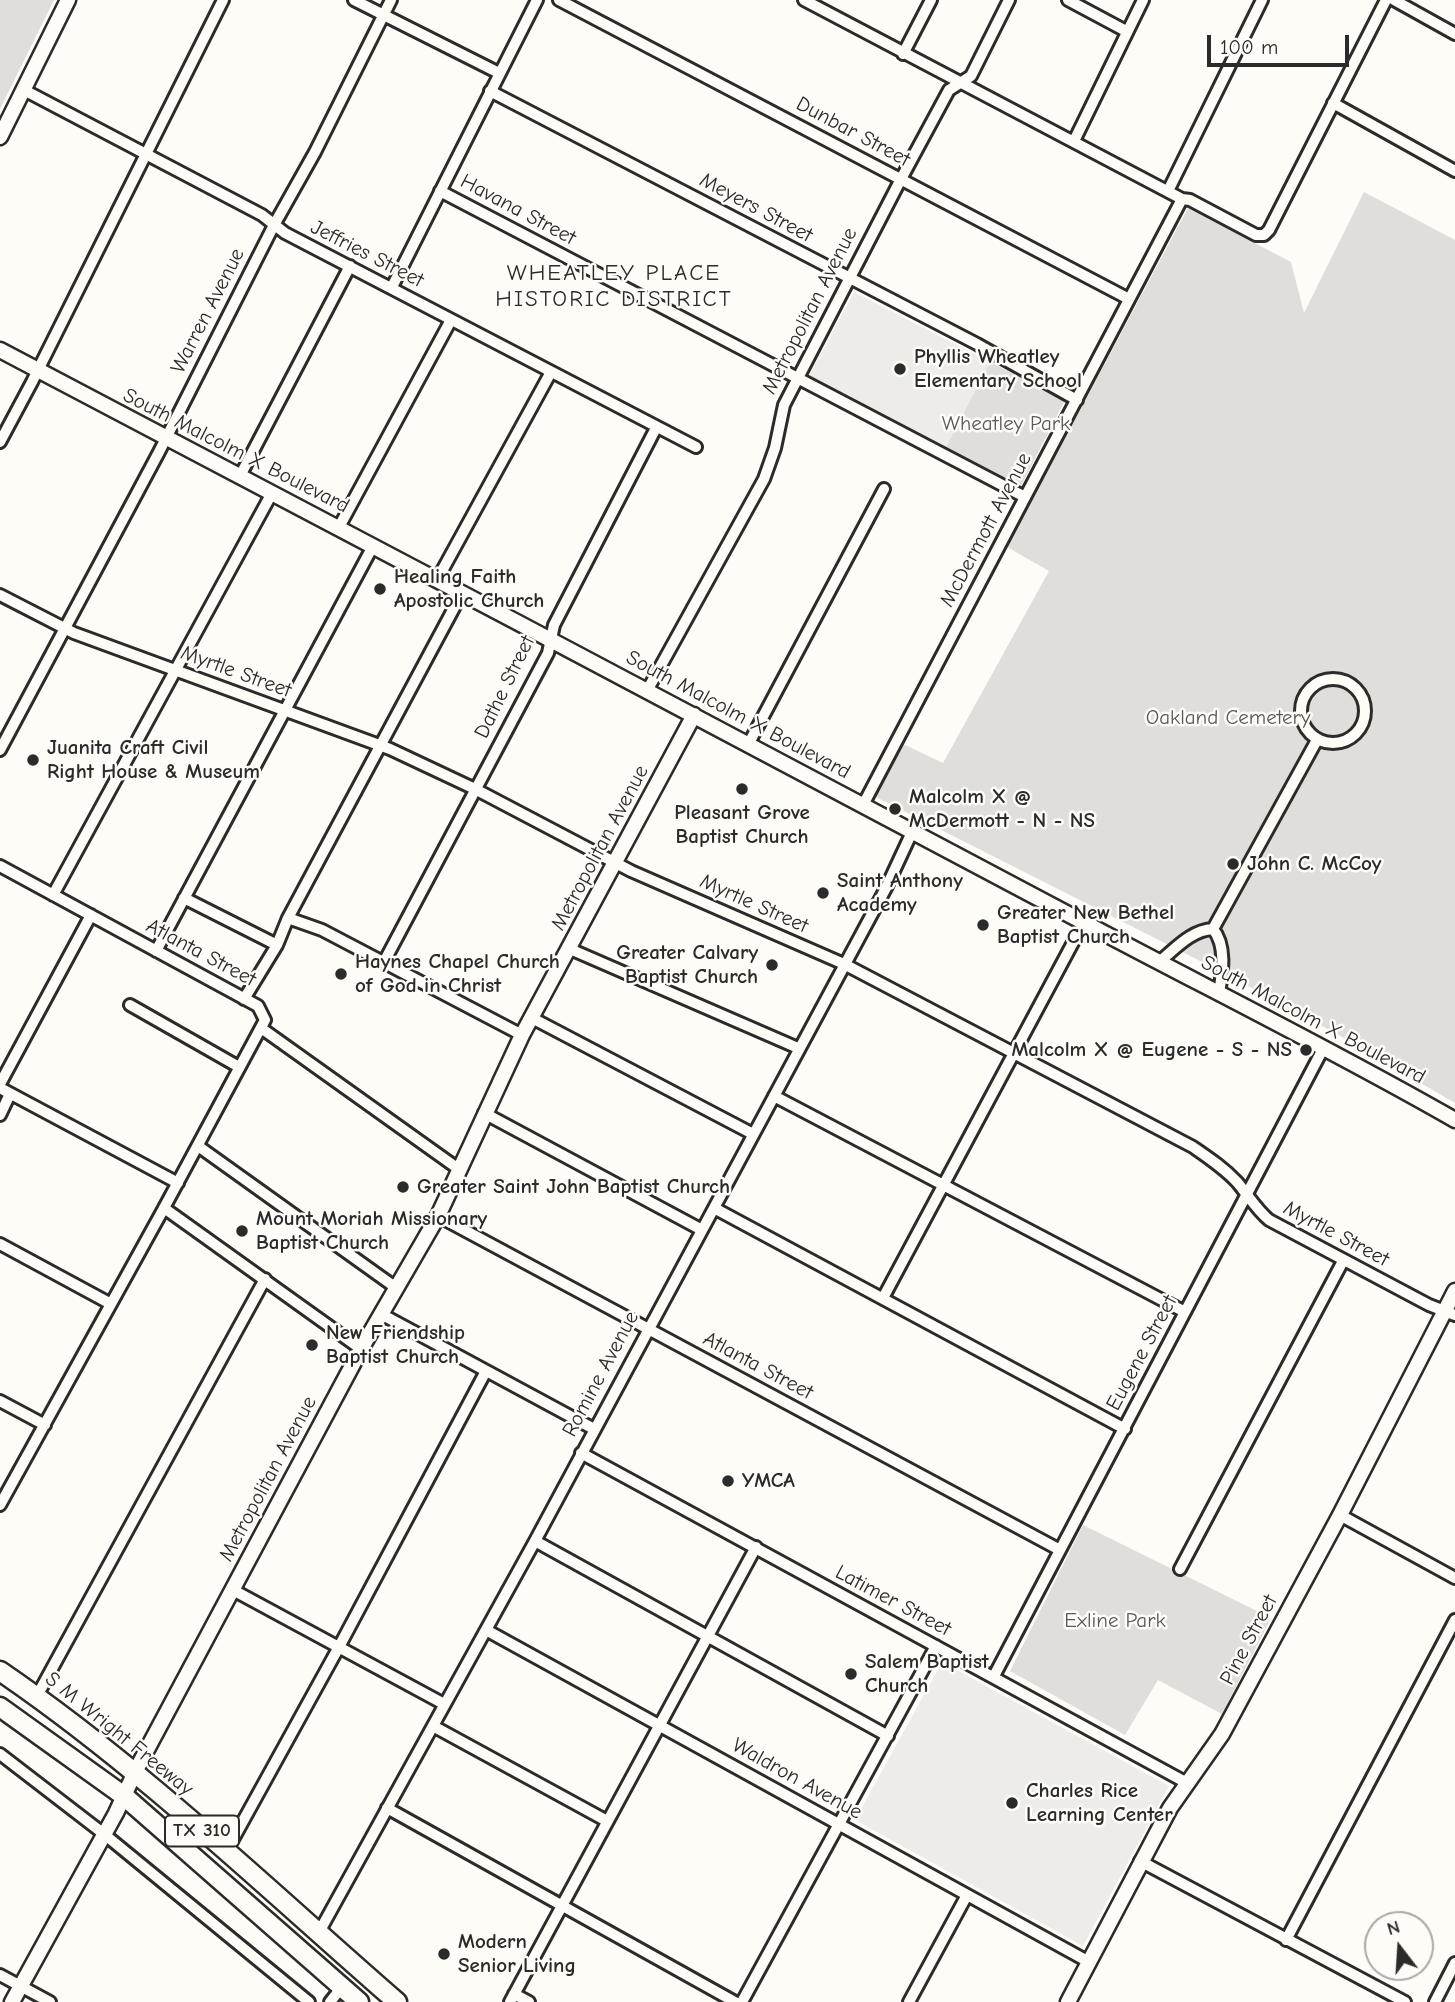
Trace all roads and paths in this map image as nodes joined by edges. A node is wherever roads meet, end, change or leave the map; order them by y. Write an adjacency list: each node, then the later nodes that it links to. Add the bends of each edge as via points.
1 (68, 0): 21 (street)
2 (223, 0): 26 (street)
3 (354, 0): 15 (street)
4 (391, 0): 15 (street, Warren Avenue)
5 (537, 0): 19 (street)
6 (559, 0): 28 (street, Dunbar Street)
7 (804, 0): 18 (street)
8 (932, 0): 18 (street)
9 (1009, 0): 20 (street, Metropolitan Avenue, via 971,76)
10 (1068, 0): 16 (street)
11 (1143, 0): 16 (street)
12 (1262, 0): 30 (street)
13 (1386, 0): 23 (street)
14 (1394, 0): 17 (street)
15 (384, 15): 19 (street); 32 (street, Warren Avenue)
16 (1126, 31): 25 (street)
17 (1455, 34)
18 (903, 54): 20 (street)
19 (499, 73): 22 (street)
20 (960, 83): 25 (street); 28 (street, Metropolitan Avenue, via 949,90)
21 (24, 90): 24 (street); 26 (street, Jeffries Street)
22 (490, 91): 29 (street); 34 (street, Meyers Street)
23 (1334, 103): 27 (street); 31 (street, via 1264,235)
24 (0, 138)
25 (1074, 141): 30 (street)
26 (146, 153): 32 (street, Jeffries Street); 39 (street)
27 (1455, 171)
28 (901, 179): 34 (street, Metropolitan Avenue); 36 (street, Dunbar Street)
29 (440, 191): 35 (street); 41 (street, Havana Street)
30 (1168, 191): 31 (street)
31 (1182, 199): 36 (street, McDermott Avenue)
32 (274, 225): 33 (street, Jeffries Street); 44 (street, Warren Avenue)
33 (350, 266): 35 (street, Jeffries Street); 47 (street)
34 (850, 279): 41 (street, Metropolitan Avenue); 42 (street, Meyers Street)
35 (391, 287): 37 (street, Jeffries Street)
36 (1129, 299): 42 (street, McDermott Avenue)
37 (451, 320): 40 (street, Jeffries Street); 51 (street)
38 (0, 351): 39 (street, South Malcolm X Boulevard)
39 (38, 370): 44 (street, South Malcolm X Boulevard); 45 (street)
40 (551, 372): 43 (street, Jeffries Street); 53 (street)
41 (798, 379): 50 (street, Havana Street); 59 (street, Metropolitan Avenue, via 784,405 764,479)
42 (1077, 400): 50 (street, McDermott Avenue)
43 (656, 428): 46 (street, Jeffries Street); 57 (street, Dathe Street, via 554,625)
44 (166, 437): 47 (street, South Malcolm X Boulevard); 56 (street, Warren Avenue)
45 (0, 442)
46 (696, 447)
47 (240, 476): 49 (street, South Malcolm X Boulevard)
48 (884, 489): 63 (street)
49 (272, 493): 51 (street, South Malcolm X Boulevard); 58 (street)
50 (1025, 497): 67 (street, McDermott Avenue)
51 (339, 527): 52 (street, South Malcolm X Boulevard)
52 (373, 545): 53 (street, South Malcolm X Boulevard); 60 (street)
53 (438, 580): 54 (street, South Malcolm X Boulevard)
54 (462, 593): 57 (street, South Malcolm X Boulevard); 64 (street)
55 (0, 596): 56 (street, Myrtle Street)
56 (65, 629): 58 (street, Myrtle Street); 65 (street, Warren Avenue)
57 (551, 640): 59 (street, South Malcolm X Boulevard); 66 (street, Dathe Street)
58 (174, 671): 60 (street, Myrtle Street); 71 (street)
59 (648, 690): 61 (street, South Malcolm X Boulevard)
60 (284, 710): 64 (street, Myrtle Street); 72 (street)
61 (694, 715): 63 (street, South Malcolm X Boulevard); 69 (street, Metropolitan Avenue)
62 (1317, 740): 62 (street, via 1337,744 1360,729 1365,709 1361,696 1347,682 1320,681 1303,698 1302,723); 76 (street)
63 (749, 743): 67 (street, South Malcolm X Boulevard)
64 (381, 746): 66 (street, Myrtle Street); 74 (street)
65 (0, 750)
66 (475, 789): 69 (street, Myrtle Street); 80 (street, Dathe Street)
67 (863, 805): 68 (street, South Malcolm X Boulevard)
68 (913, 830): 75 (street, South Malcolm X Boulevard); 82 (street, Romine Avenue)
69 (615, 864): 78 (street, Metropolitan Avenue); 82 (street, Myrtle Street)
70 (0, 866): 71 (street, Atlanta Street)
71 (53, 895): 73 (street, Atlanta Street)
72 (184, 898): 77 (street); 79 (street)
73 (91, 915): 79 (street, Atlanta Street); 93 (street)
74 (288, 918): 77 (street); 80 (street)
75 (1084, 922): 81 (street, South Malcolm X Boulevard); 91 (street)
76 (1213, 929): 81 (street, via 1191,936); 83 (street, via 1221,953)
77 (277, 945): 84 (street)
78 (570, 949): 86 (street, Metropolitan Avenue); 90 (street)
79 (156, 951): 84 (street, Atlanta Street)
80 (384, 962): 88 (street)
81 (1159, 962): 83 (street, South Malcolm X Boulevard)
82 (844, 964): 90 (street, Romine Avenue); 91 (street, Myrtle Street)
83 (1219, 994): 89 (street, South Malcolm X Boulevard)
84 (244, 999): 87 (street, Atlanta Street, via 264,1014)
85 (130, 1006): 92 (street)
86 (532, 1018): 88 (street, Metropolitan Avenue); 98 (street)
87 (261, 1028): 92 (street); 100 (street)
88 (522, 1035): 95 (street, Metropolitan Avenue)
89 (1324, 1047): 97 (street, South Malcolm X Boulevard); 103 (street, Eugene Street)
90 (798, 1048): 94 (street, Romine Avenue)
91 (1013, 1053): 102 (street); 103 (street, Myrtle Street, via 1194,1147 1219,1164)
92 (239, 1067): 99 (street)
93 (4, 1089): 96 (street); 101 (street)
94 (774, 1096): 98 (street, Romine Avenue); 102 (street)
95 (484, 1113): 100 (street, Metropolitan Avenue); 107 (street)
96 (0, 1115)
97 (1455, 1120)
98 (753, 1134): 105 (street, Romine Avenue)
99 (198, 1146): 101 (street); 111 (street)
100 (460, 1170): 106 (street, Metropolitan Avenue)
101 (178, 1183): 104 (street)
102 (943, 1184): 113 (street); 115 (street)
103 (1247, 1197): 109 (street, Myrtle Street, via 1269,1220); 115 (street, Eugene Street)
104 (164, 1208): 110 (street); 114 (street)
105 (714, 1208): 107 (street, Romine Avenue); 113 (street)
106 (438, 1216): 111 (street, Metropolitan Avenue); 118 (street, Atlanta Street)
107 (702, 1230): 118 (street, Romine Avenue)
108 (0, 1244): 114 (street)
109 (1343, 1261): 116 (street, Myrtle Street); 131 (street)
110 (265, 1279): 119 (street); 141 (street)
111 (395, 1287): 117 (street, Metropolitan Avenue)
112 (1455, 1290): 116 (street, Pine Street)
113 (883, 1298): 124 (street)
114 (111, 1304): 122 (street)
115 (1185, 1312): 124 (street, Eugene Street)
116 (1450, 1313): 127 (street, Pine Street)
117 (381, 1314): 119 (street, Metropolitan Avenue); 120 (street)
118 (648, 1328): 123 (street, Romine Avenue); 130 (street, Atlanta Street)
119 (361, 1349): 133 (street, Metropolitan Avenue)
120 (486, 1371): 123 (street); 137 (street)
121 (0, 1401): 122 (street)
122 (45, 1425): 126 (street)
123 (594, 1429): 125 (street, Romine Avenue)
124 (1125, 1429): 130 (street, Eugene Street)
125 (581, 1453): 128 (street, Romine Avenue); 129 (street, Latimer Street)
126 (0, 1505)
127 (1340, 1515): 132 (street); 149 (street, Pine Street, via 1222,1734)
128 (535, 1541): 135 (street, Romine Avenue); 136 (street)
129 (756, 1547): 136 (street); 138 (street, Latimer Street)
130 (1060, 1550): 140 (street, Eugene Street)
131 (1180, 1569)
132 (1455, 1578)
133 (233, 1590): 137 (street); 148 (street, Metropolitan Avenue)
134 (1455, 1620): 160 (street)
135 (486, 1630): 142 (street, Romine Avenue); 145 (street, Waldron Avenue)
136 (709, 1636): 145 (street); 146 (street)
137 (340, 1645): 142 (street); 155 (street)
138 (936, 1646): 140 (street, Latimer Street); 146 (street)
139 (0, 1671): 141 (main road, S M Wright Freeway / TX 310)
140 (994, 1676): 149 (street, Latimer Street)
141 (37, 1696): 148 (main road, S M Wright Freeway / TX 310)
142 (444, 1703): 144 (street, Romine Avenue)
143 (0, 1707): 150 (main road, TX 310)
144 (433, 1726): 151 (street, Romine Avenue); 152 (street)
145 (661, 1726): 152 (street); 153 (street, Waldron Avenue)
146 (888, 1736): 153 (street)
147 (0, 1754): 154 (street)
148 (135, 1772): 150 (street, Metropolitan Avenue); 155 (main road, S M Wright Freeway / TX 310)
149 (1187, 1783): 156 (street, Pine Street)
150 (124, 1796): 154 (street, Metropolitan Avenue); 165 (main road, TX 310)
151 (387, 1808): 158 (street); 159 (street, Romine Avenue)
152 (607, 1821): 158 (street)
153 (840, 1825): 157 (street, Waldron Avenue); 175 (street)
154 (104, 1835): 164 (street, Metropolitan Avenue); 169 (street)
155 (226, 1852): 159 (main road, S M Wright Freeway / TX 310)
156 (1140, 1861): 160 (street); 161 (street, Pine Street)
157 (967, 1895): 161 (street, Waldron Avenue); 176 (street)
158 (561, 1905): 166 (street); 174 (street)
159 (318, 1934): 172 (main road, S M Wright Freeway / TX 310)
160 (1286, 1940): 178 (street)
161 (1089, 1962): 177 (street, Pine Street)
162 (1455, 1963): 179 (street)
163 (0, 1975): 164 (street)
164 (21, 1986): 167 (street, Metropolitan Avenue); 168 (street)
165 (342, 1987): 170 (street); 171 (main road, TX 310)
166 (512, 1998): 173 (street)
167 (12, 2002)
168 (50, 2002)
169 (309, 2002)
170 (330, 2002)
171 (359, 2002)
172 (397, 2002)
173 (529, 2002)
174 (735, 2002)
175 (742, 2002)
176 (909, 2002)
177 (1068, 2002)
178 (1405, 2002)
179 (1435, 2002)

